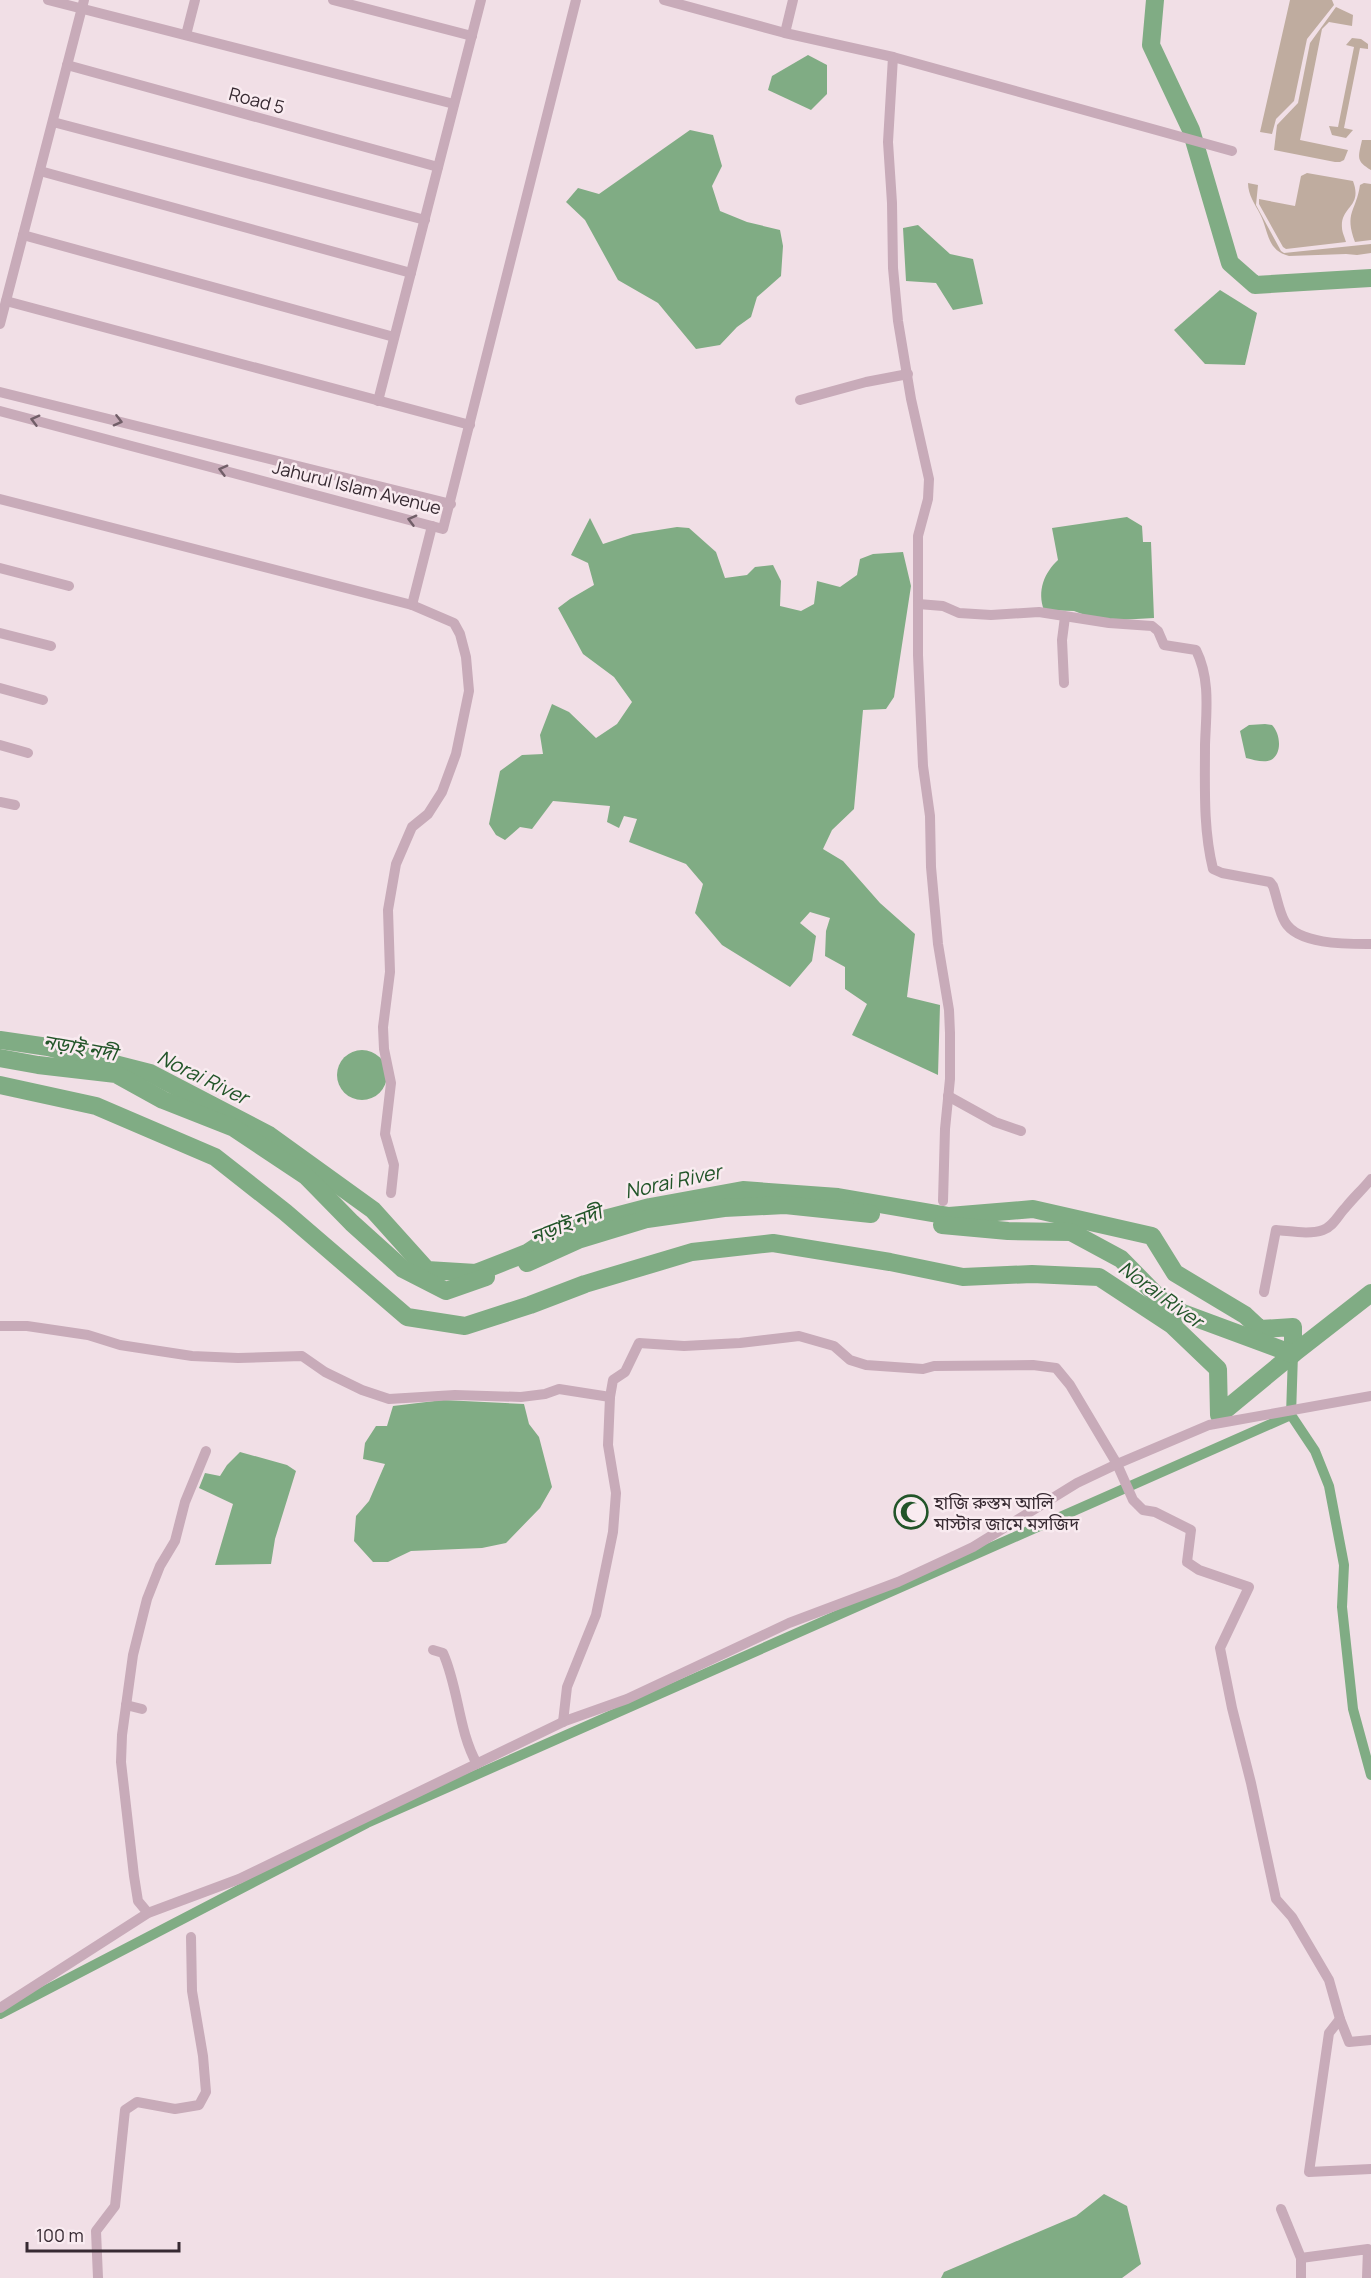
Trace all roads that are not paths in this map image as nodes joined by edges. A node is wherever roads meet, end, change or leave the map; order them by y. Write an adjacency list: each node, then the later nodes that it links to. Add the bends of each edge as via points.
1 (48, 0): 8 (street)
2 (195, 0): 10 (street)
3 (333, 0): 11 (street)
4 (481, 0): 11 (street)
5 (576, 0): 30 (street)
6 (664, 0): 9 (street)
7 (793, 0): 9 (street)
8 (83, 4): 10 (street); 13 (street)
9 (785, 33): 12 (street)
10 (186, 35): 14 (street)
11 (472, 36): 14 (street)
12 (893, 57): 16 (street); 25 (street, via 888,142 892,268)
13 (67, 65): 15 (street); 17 (street, Road 5)
14 (454, 104): 17 (street)
15 (53, 122): 18 (street); 19 (street)
16 (1232, 151)
17 (438, 167): 19 (street)
18 (40, 171): 20 (street); 21 (street)
19 (425, 220): 21 (street)
20 (23, 235): 22 (street); 24 (street)
21 (411, 273): 24 (street)
22 (6, 301): 23 (street); 28 (street)
23 (0, 324)
24 (394, 338): 28 (street)
25 (908, 374): 27 (street); 36 (street, via 929,479 918,536)
26 (0, 392): 32 (street, Jahurul Islam Avenue, one-way to 32)
27 (800, 400)
28 (378, 401): 30 (street)
29 (0, 411): 33 (street, Jahurul Islam Avenue, one-way to 29)
30 (470, 425): 32 (street)
31 (0, 499): 37 (street)
32 (451, 504): 33 (street, Jahurul Islam Avenue, via 443,529)
33 (432, 526): 37 (street)
34 (0, 568): 35 (street)
35 (69, 586)
36 (918, 604): 38 (street, via 943,606 959,613 1039,612); 49 (street, via 923,766 938,944 949,1010)
37 (412, 605): 52 (street, via 454,623 466,657 469,691 456,754 442,792 428,814 412,828 396,864 388,910 390,972 383,1027 391,1083 385,1134 394,1165)
38 (1065, 617): 41 (street); 48 (street, via 1152,626 1164,645 1196,650 1208,701 1205,802 1214,869 1270,882 1286,924 1296,932 1316,940)
39 (0, 633): 40 (street)
40 (51, 646)
41 (1064, 683)
42 (0, 688): 43 (street)
43 (43, 700)
44 (0, 746): 45 (street)
45 (28, 753)
46 (0, 802): 47 (street)
47 (15, 805)
48 (1371, 944)
49 (948, 1096): 50 (street, via 995,1122); 53 (street)
50 (1021, 1131)
51 (1371, 1179): 54 (street, via 1325,1230 1276,1230)
52 (391, 1193)
53 (943, 1201)
54 (1264, 1292)
55 (0, 1326): 57 (street, via 88,1335 120,1346 192,1356 302,1356 325,1372 389,1399 454,1395 521,1397 559,1389)
56 (1371, 1396): 59 (street, via 1209,1425)
57 (610, 1397): 59 (street, via 613,1380 625,1372 639,1343 684,1346 799,1336 834,1346 849,1360 866,1365 923,1369 1033,1365 1056,1368); 63 (street, via 608,1445 616,1493 613,1532 596,1615 567,1687)
58 (206, 1451): 61 (street, via 185,1502 175,1541 147,1599)
59 (1117, 1464): 63 (street, via 941,1562 789,1623 627,1699); 68 (street, via 1133,1500 1143,1510 1191,1530 1187,1562 1249,1587 1221,1648 1232,1708 1276,1899 1292,1917 1329,1980)
60 (433, 1650): 64 (street, via 443,1653 449,1667 470,1752)
61 (126, 1705): 62 (street); 65 (street, via 121,1762 138,1901)
62 (142, 1709)
63 (563, 1722): 64 (street)
64 (477, 1764): 65 (street, via 239,1879)
65 (148, 1913): 67 (street)
66 (191, 1937): 73 (street, via 192,1991 206,2092 199,2105 175,2109 137,2103 125,2110 115,2206 96,2231)
67 (0, 2008)
68 (1340, 2019): 69 (street, via 1349,2042); 70 (street, via 1329,2033 1308,2172)
69 (1371, 2040)
70 (1371, 2169)
71 (1281, 2209): 72 (street)
72 (1301, 2258): 74 (street); 75 (street, via 1368,2249)
73 (98, 2278)
74 (1301, 2278)
75 (1367, 2278)

